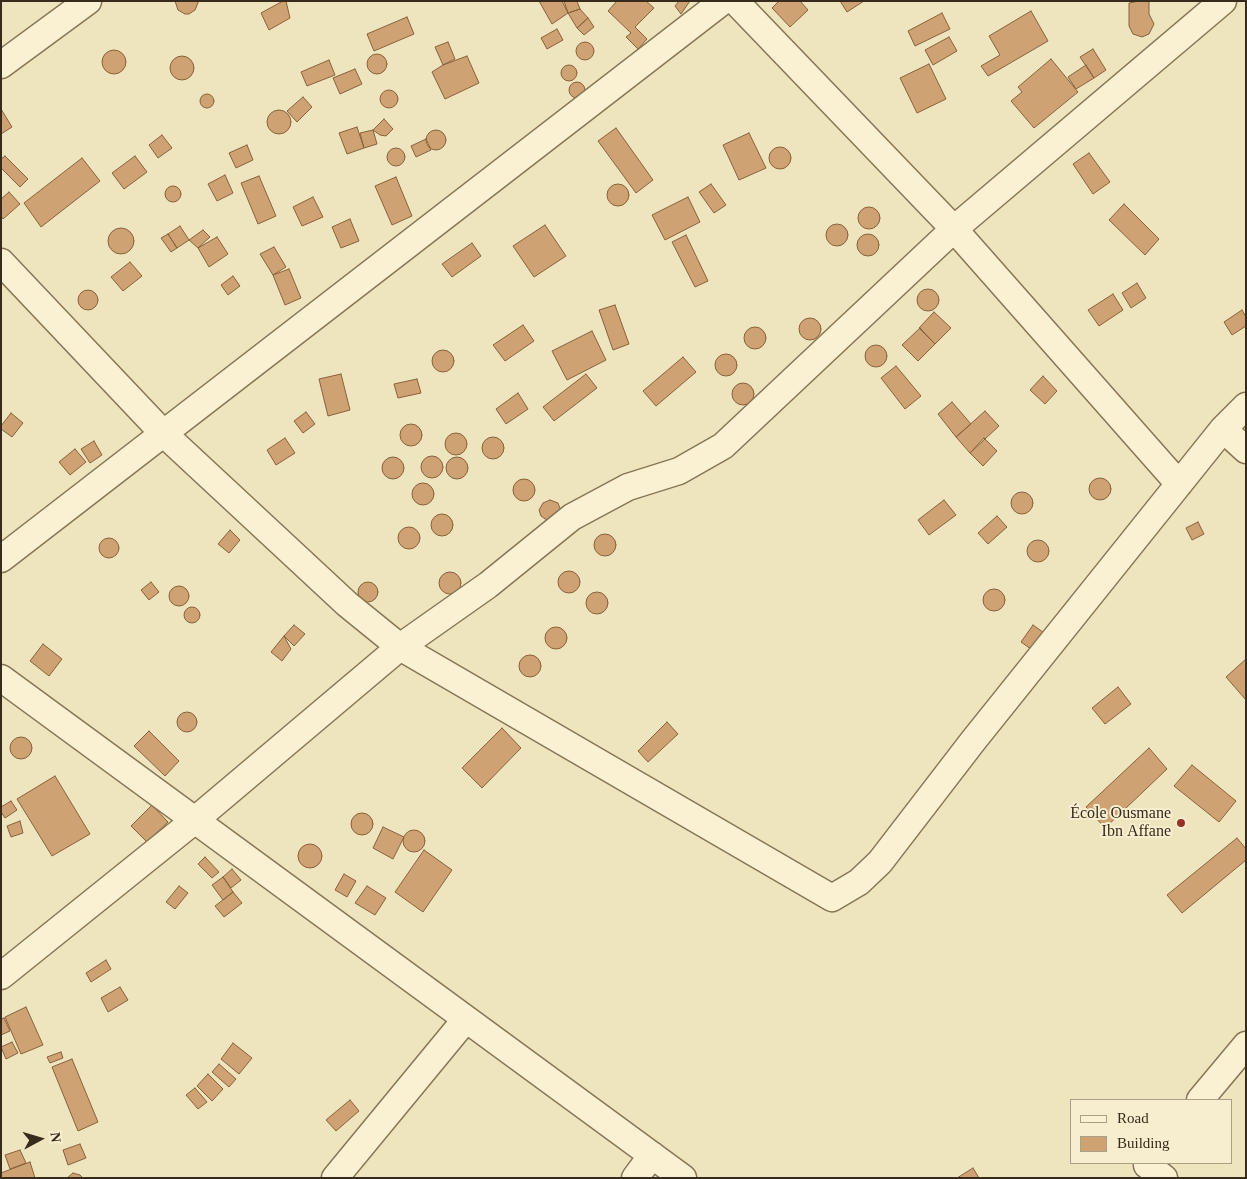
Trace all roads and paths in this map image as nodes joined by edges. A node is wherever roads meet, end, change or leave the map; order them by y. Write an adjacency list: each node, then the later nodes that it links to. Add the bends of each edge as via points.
1 (88, 1): 5 (street)
2 (723, 1): 10 (street)
3 (735, 1): 6 (street)
4 (1223, 1): 6 (street)
5 (1, 65)
6 (954, 229): 12 (street); 14 (street, via 723,446 679,471 628,487 572,517 488,585)
7 (1, 262): 10 (street)
8 (1246, 406): 9 (street)
9 (1223, 429): 11 (street); 12 (street)
10 (163, 433): 13 (street); 14 (street, via 347,604)
11 (1246, 450)
12 (1180, 484): 14 (street, via 880,862 859,882 832,898)
13 (1, 559)
14 (400, 647): 16 (street)
15 (1, 678): 16 (street)
16 (195, 820): 17 (street); 18 (street)
17 (1, 976)
18 (466, 1019): 21 (street); 22 (street)
19 (1246, 1045): 20 (street)
20 (1201, 1099)
21 (652, 1155): 23 (street); 24 (street)
22 (334, 1178)
23 (635, 1178)
24 (683, 1178)

